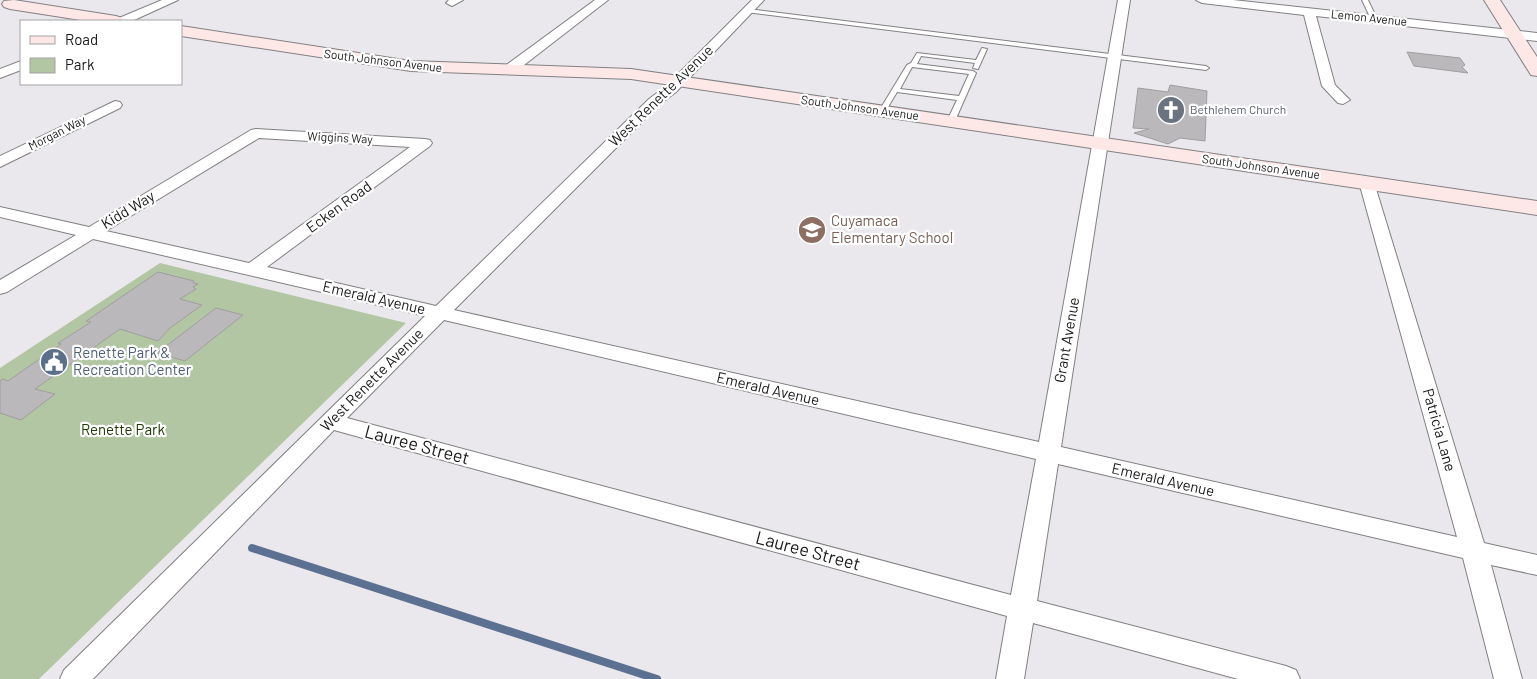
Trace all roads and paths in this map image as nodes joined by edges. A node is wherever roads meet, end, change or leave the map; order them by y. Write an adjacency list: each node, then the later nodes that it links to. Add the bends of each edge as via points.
1 (172, 0): 12 (street)
2 (602, 0): 22 (street)
3 (1124, 0): 17 (street, Grant Avenue)
4 (1202, 0): 9 (street, Lemon Avenue)
5 (1366, 0): 10 (lane)
6 (1492, 0): 14 (street)
7 (10, 4): 11 (street)
8 (753, 5): 17 (lane); 26 (street, West Renette Avenue)
9 (1309, 12): 10 (street, Lemon Avenue); 29 (street, via 1329,86)
10 (1374, 19): 14 (street, Lemon Avenue)
11 (110, 20)
12 (125, 20)
13 (182, 31): 22 (street, South Johnson Avenue, via 412,66)
14 (1512, 34): 15 (street, Lemon Avenue); 23 (street)
15 (1537, 37)
16 (984, 49): 18 (lane)
17 (1115, 56): 21 (lane); 35 (street, Grant Avenue)
18 (978, 62): 20 (lane, via 919,54); 24 (lane)
19 (20, 65): 25 (street)
20 (913, 65): 24 (lane); 27 (lane)
21 (1206, 68)
22 (510, 69): 26 (street, South Johnson Avenue, via 596,70)
23 (1537, 71)
24 (973, 73): 28 (lane)
25 (0, 74)
26 (680, 80): 31 (street, South Johnson Avenue); 43 (street, West Renette Avenue)
27 (895, 90): 28 (lane); 31 (lane)
28 (962, 99): 32 (lane)
29 (1343, 100)
30 (115, 105): 36 (street, Morgan Way)
31 (883, 111): 32 (street, South Johnson Avenue)
32 (951, 121): 35 (street, South Johnson Avenue)
33 (256, 133): 34 (street, Wiggins Way); 40 (street, Kidd Way)
34 (425, 143): 41 (street, Ecken Road)
35 (1102, 143): 37 (street, South Johnson Avenue); 45 (street, Grant Avenue)
36 (0, 162)
37 (1367, 182): 38 (street, South Johnson Avenue); 46 (street, Patricia Lane)
38 (1537, 208)
39 (0, 212): 40 (street, Emerald Avenue)
40 (90, 233): 41 (street, Emerald Avenue); 42 (street, Kidd Way)
41 (252, 270): 43 (street, Emerald Avenue)
42 (0, 288)
43 (438, 313): 44 (street, West Renette Avenue); 45 (street, Emerald Avenue)
44 (330, 421): 48 (street, Lauree Street); 49 (street, West Renette Avenue)
45 (1047, 454): 46 (street, Emerald Avenue); 48 (street, Grant Avenue)
46 (1474, 551): 47 (street, Emerald Avenue); 52 (street, Patricia Lane)
47 (1537, 566)
48 (1022, 609): 50 (street, Grant Avenue); 51 (street, Lauree Street)
49 (74, 679)
50 (1010, 679)
51 (1286, 679)
52 (1508, 679)

